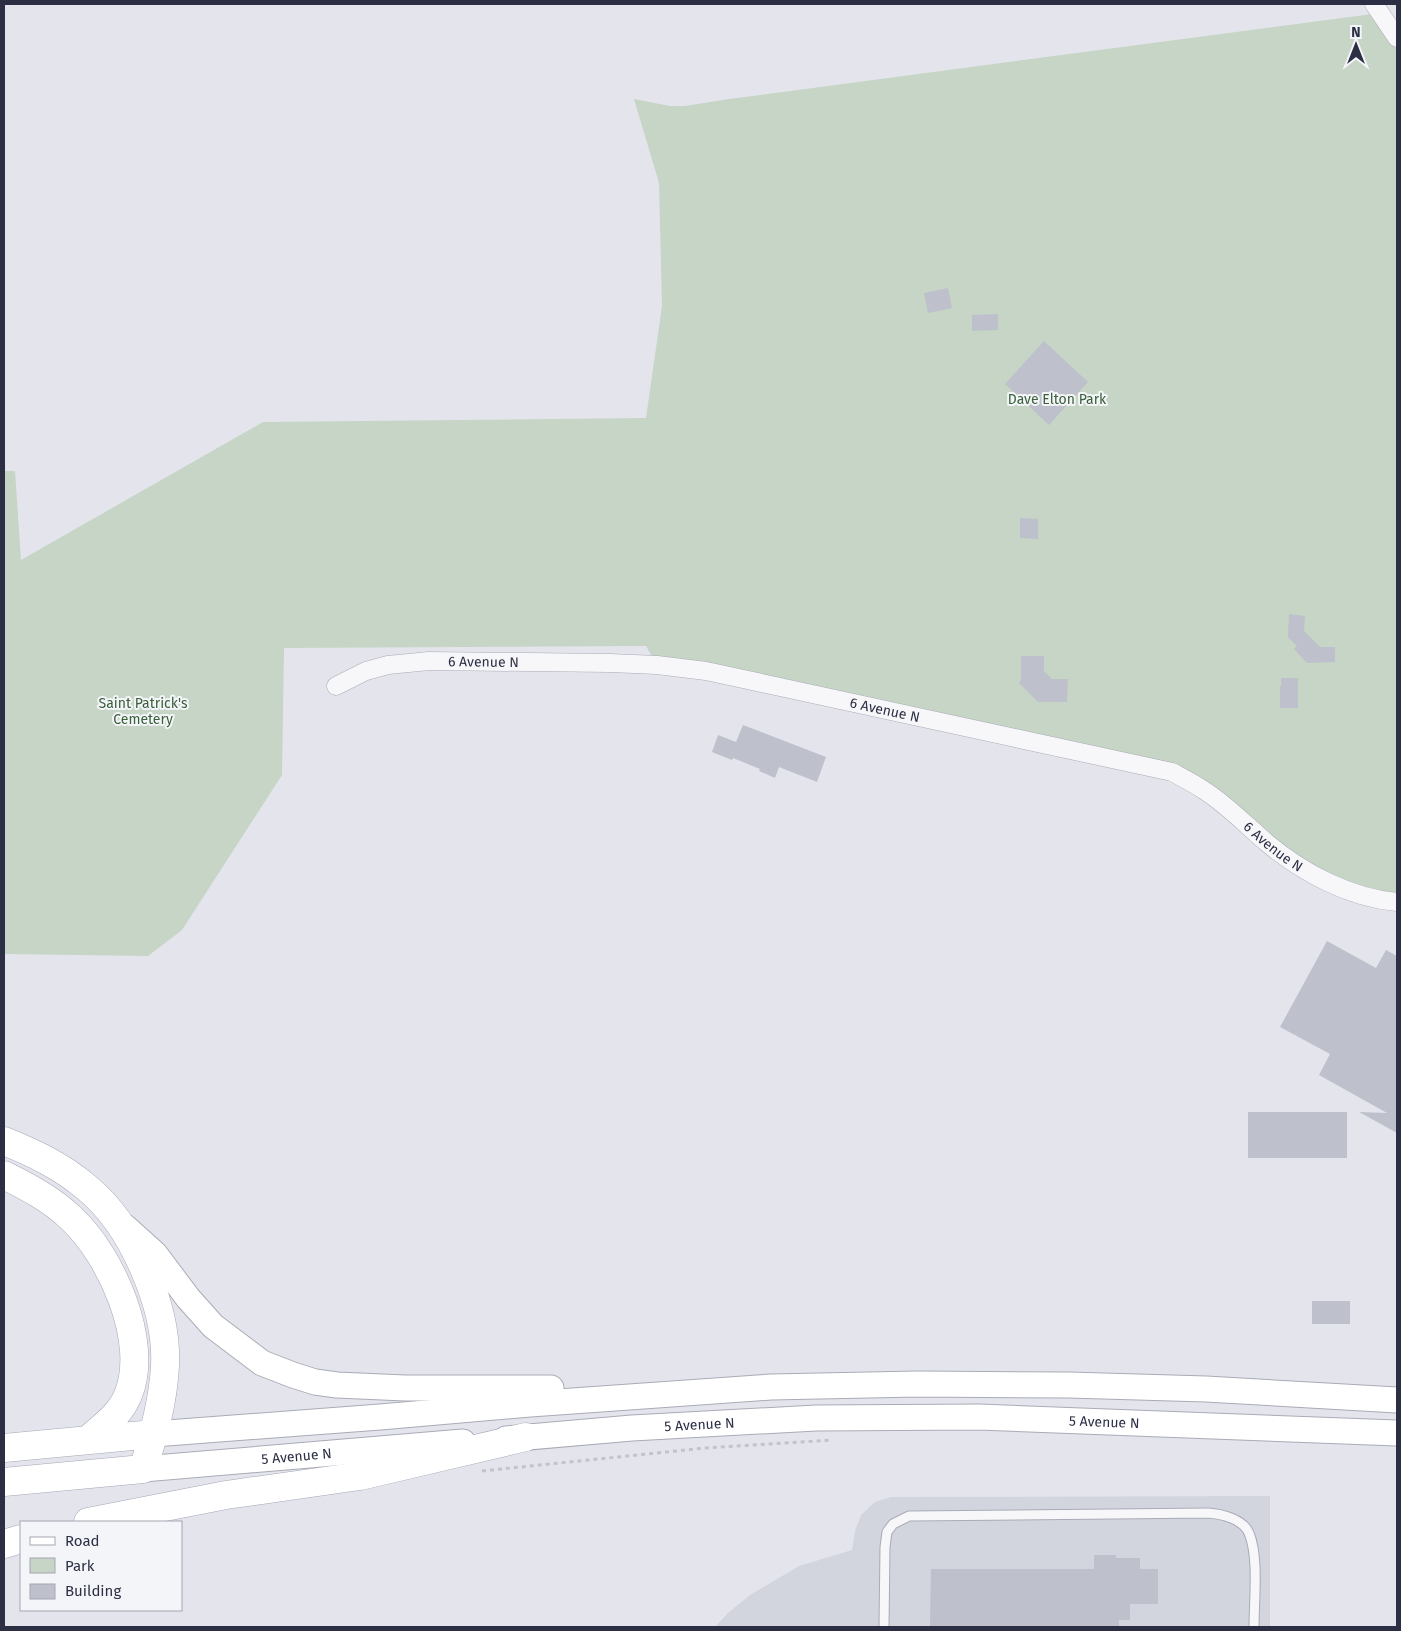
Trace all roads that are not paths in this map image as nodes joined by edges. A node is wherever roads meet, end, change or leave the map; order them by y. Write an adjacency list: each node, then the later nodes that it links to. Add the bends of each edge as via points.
1 (1374, 4): 2 (street)
2 (1397, 38)
3 (336, 686): 4 (street, 6 Avenue N, via 388,664 429,662 610,663 706,671 1172,772 1207,792 1269,845 1305,870 1337,887 1374,899)
4 (1397, 902)
5 (4, 1141): 7 (main road, via 37,1154 66,1171 88,1188)
6 (4, 1175): 13 (main road, via 38,1192 72,1218 111,1271 124,1302 132,1337 134,1370 128,1395 114,1418)
7 (118, 1221): 8 (main road, via 155,1254 213,1326 262,1363 293,1376 337,1385 544,1387); 11 (main road, via 152,1286 161,1318 165,1365)
8 (621, 1397): 9 (main road, via 771,1387 917,1384 1206,1389); 11 (main road)
9 (1397, 1400)
10 (1397, 1433): 12 (main road, 5 Avenue N, via 969,1417 807,1419)
11 (154, 1434): 13 (main road); 15 (main road)
12 (526, 1437): 15 (main road, 5 Avenue N); 17 (main road, via 360,1476 226,1495)
13 (88, 1440): 14 (main road)
14 (4, 1448)
15 (143, 1470): 16 (main road, 5 Avenue N)
16 (4, 1482)
17 (93, 1521)
18 (20, 1538): 19 (main road)
19 (4, 1544)
20 (884, 1627): 21 (lane, via 887,1532 893,1524 908,1516 1199,1513 1223,1514 1249,1532 1255,1558)
21 (1254, 1627)

